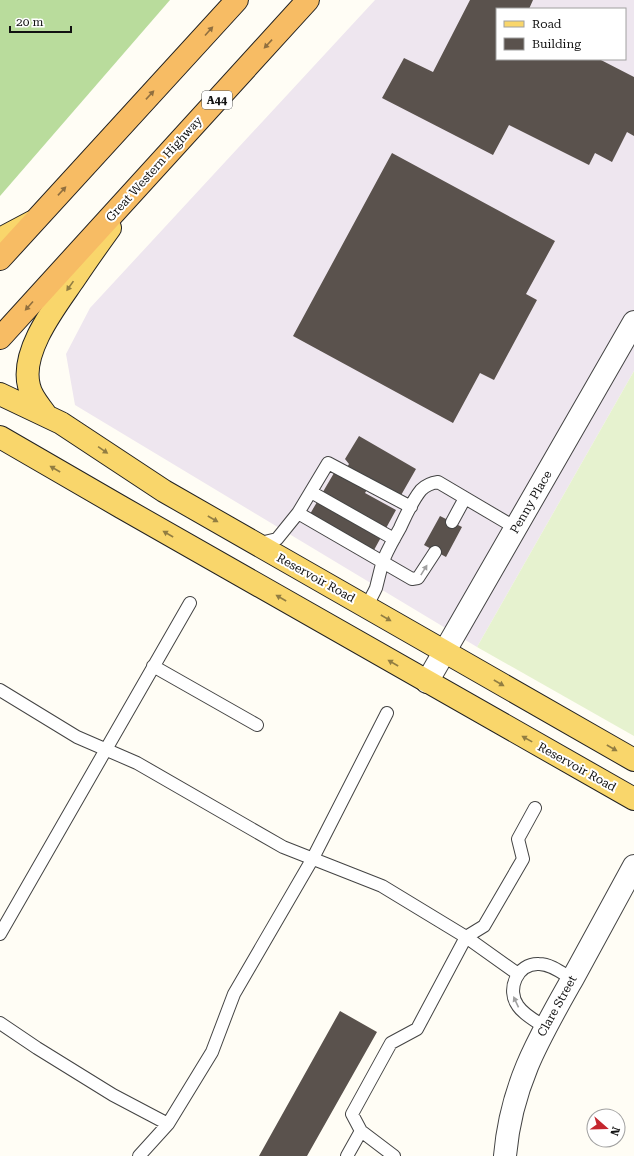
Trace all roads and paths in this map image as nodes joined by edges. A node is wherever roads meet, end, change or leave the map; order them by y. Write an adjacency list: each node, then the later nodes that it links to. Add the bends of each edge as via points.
1 (237, 0): 4 (highway, one-way to 1)
2 (308, 0): 3 (highway, Great Western Highway / A44, one-way to 3)
3 (140, 184): 8 (highway, Great Western Highway / A44, one-way to 8); 10 (main road, one-way to 10, via 48,317 32,349 28,385)
4 (36, 220): 5 (main road); 6 (highway)
5 (0, 239)
6 (0, 259)
7 (634, 322): 17 (street, Penny Place)
8 (0, 338)
9 (0, 394): 10 (main road, Reservoir Road)
10 (46, 415): 19 (main road, Reservoir Road, one-way to 19, via 164,491)
11 (0, 436): 26 (main road, Reservoir Road, one-way to 11, via 114,504)
12 (311, 492): 14 (lane, via 328,462); 15 (lane); 18 (lane)
13 (464, 498): 14 (lane, via 438,482 422,490); 16 (lane); 17 (lane)
14 (411, 507): 18 (lane)
15 (298, 513): 19 (lane, via 277,539); 21 (lane)
16 (452, 522)
17 (516, 528): 24 (street, Penny Place)
18 (394, 539): 21 (lane)
19 (255, 544): 23 (main road, Reservoir Road)
20 (435, 552): 21 (lane, one-way to 20, via 412,578 418,578)
21 (383, 563): 23 (lane)
22 (190, 603): 25 (lane)
23 (367, 607): 24 (main road, Reservoir Road, one-way to 24)
24 (445, 652): 26 (street, Penny Place); 31 (main road, Reservoir Road, one-way to 31)
25 (154, 666): 29 (lane); 30 (lane)
26 (427, 682): 32 (main road, Reservoir Road, one-way to 26)
27 (0, 690): 30 (lane, via 78,737)
28 (387, 714): 34 (lane)
29 (257, 725)
30 (106, 750): 34 (lane, via 137,763 283,847); 36 (lane)
31 (634, 760)
32 (634, 799)
33 (535, 808): 37 (lane, via 518,839 522,859 484,926)
34 (313, 858): 37 (lane, via 382,886); 42 (lane, via 234,994 212,1052)
35 (634, 866): 39 (street, Clare Street)
36 (0, 934)
37 (466, 937): 38 (lane); 43 (lane, via 417,1029 390,1043 352,1114)
38 (518, 974): 39 (lane, via 530,964 540,964); 41 (lane, one-way to 38, via 519,1008 515,1001 513,989)
39 (572, 979): 41 (street, Clare Street)
40 (0, 1024): 42 (lane, via 113,1095)
41 (545, 1027): 47 (street, Clare Street, via 527,1064 514,1104)
42 (168, 1124): 44 (lane)
43 (361, 1131): 45 (lane); 46 (lane)
44 (139, 1156)
45 (347, 1156)
46 (394, 1156)
47 (505, 1156)

